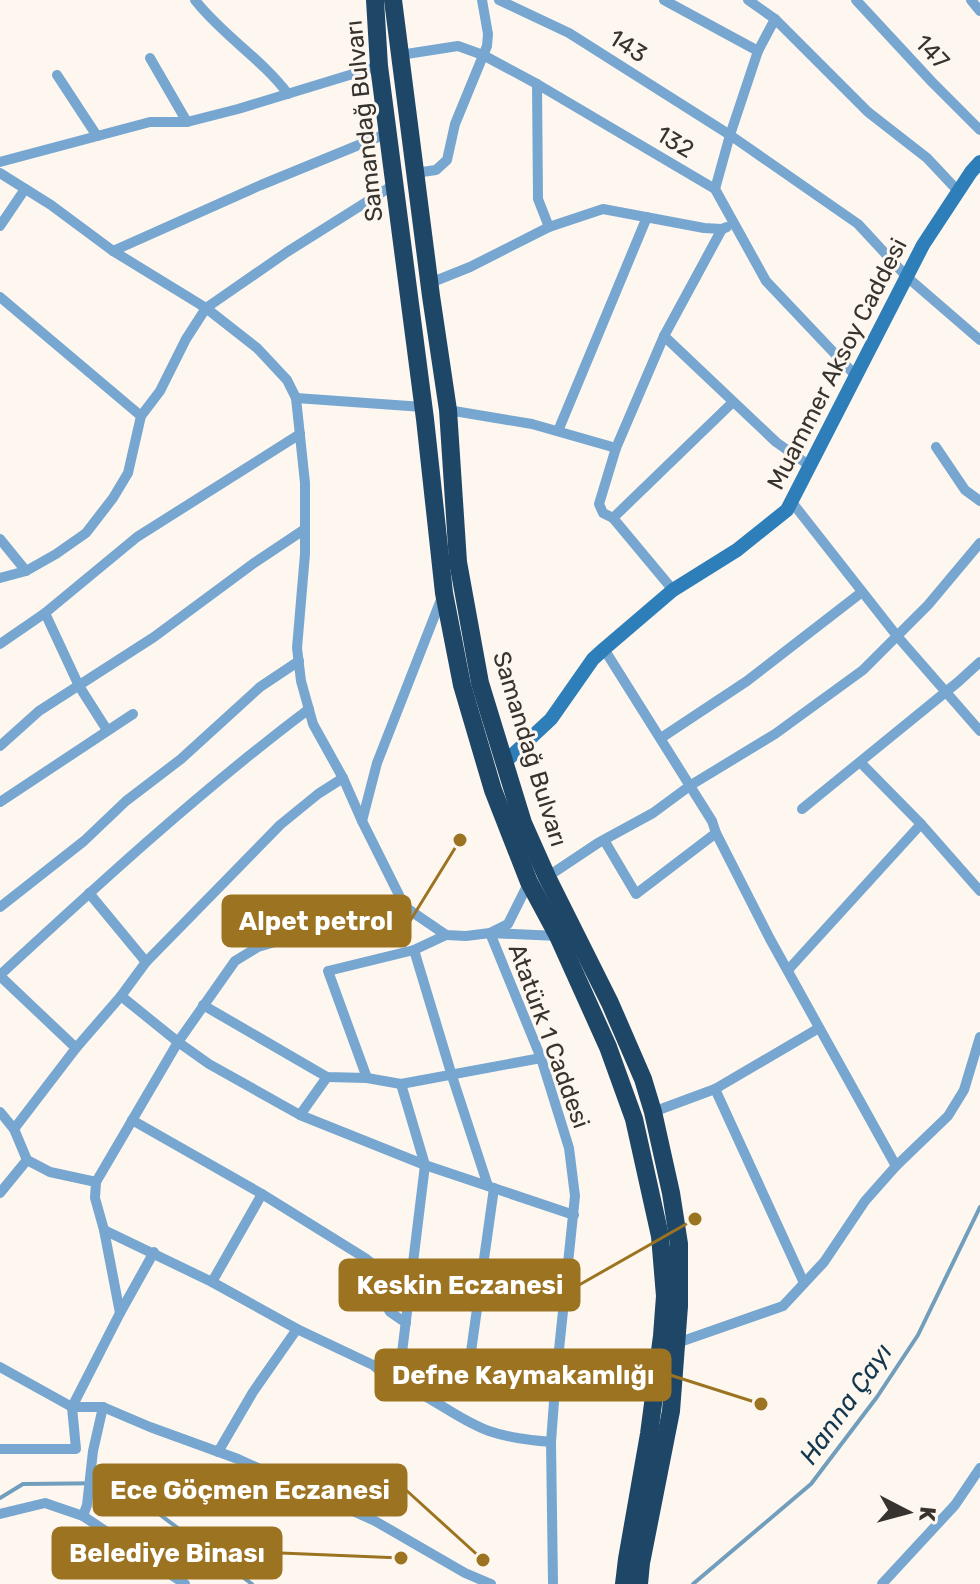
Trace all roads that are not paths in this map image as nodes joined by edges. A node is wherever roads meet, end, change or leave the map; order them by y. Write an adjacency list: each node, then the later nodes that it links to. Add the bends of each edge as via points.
1 (195, 0): 19 (street)
2 (375, 0): 16 (highway, Samandağ Bulvarı)
3 (393, 0): 13 (highway, Samandağ Bulvarı)
4 (482, 0): 14 (street, via 488,34)
5 (499, 0): 23 (street, 143, via 569,33)
6 (664, 0): 12 (street)
7 (748, 0): 11 (street)
8 (856, 0): 21 (street, 147)
9 (971, 0): 10 (street)
10 (980, 11)
11 (775, 19): 12 (street); 32 (street, via 868,112 927,158)
12 (758, 51): 23 (street)
13 (400, 55): 14 (street, 132, via 458,46); 28 (highway, Samandağ Bulvarı)
14 (483, 55): 18 (street, 132); 28 (street, via 455,124 447,160 436,170)
15 (150, 58): 20 (street)
16 (379, 66): 19 (street); 22 (highway, Samandağ Bulvarı)
17 (57, 75): 24 (street)
18 (537, 84): 31 (street, 132); 36 (street, via 538,199)
19 (288, 94): 20 (street)
20 (187, 122): 24 (street, via 150,122)
21 (980, 130)
22 (388, 133): 29 (highway, Samandağ Bulvarı); 38 (street)
23 (730, 135): 31 (street); 39 (street, 143, via 858,224)
24 (97, 136): 25 (street)
25 (0, 162)
26 (980, 162): 32 (street, Muammer Aksoy Caddesi)
27 (0, 173): 30 (street)
28 (415, 173): 40 (highway, Samandağ Bulvarı)
29 (395, 184): 42 (street); 48 (highway, Samandağ Bulvarı)
30 (25, 189): 35 (street); 38 (street)
31 (715, 189): 34 (street)
32 (958, 191): 39 (street, Muammer Aksoy Caddesi)
33 (647, 217): 36 (street, via 603,209); 37 (street); 51 (street)
34 (734, 225): 37 (street); 45 (street, via 766,281)
35 (0, 226)
36 (549, 227): 40 (street)
37 (722, 229): 43 (street)
38 (113, 251): 42 (street)
39 (907, 277): 44 (street, 143); 45 (street, Muammer Aksoy Caddesi)
40 (430, 283): 49 (highway, Samandağ Bulvarı)
41 (0, 297): 50 (street)
42 (206, 308): 46 (street, via 257,348); 50 (street)
43 (664, 336): 47 (street); 54 (street)
44 (980, 340)
45 (856, 376): 55 (street, Muammer Aksoy Caddesi)
46 (296, 398): 48 (street); 52 (street)
47 (733, 402): 55 (street); 58 (street)
48 (423, 407): 66 (highway, Samandağ Bulvarı)
49 (448, 410): 51 (street); 81 (highway, Samandağ Bulvarı, via 458,562 480,683)
50 (141, 416): 62 (street, via 128,473 113,498 86,533)
51 (558, 431): 54 (street)
52 (300, 434): 59 (street); 67 (street, via 137,537)
53 (936, 447): 57 (street, via 965,490)
54 (616, 448): 58 (street, via 599,504)
55 (810, 466): 56 (street, Muammer Aksoy Caddesi)
56 (791, 501): 64 (street, Muammer Aksoy Caddesi, via 737,550); 65 (street)
57 (980, 501)
58 (613, 518): 64 (street)
59 (305, 529): 71 (street); 73 (street)
60 (0, 539): 62 (street)
61 (980, 543): 68 (street)
62 (26, 571): 63 (street)
63 (0, 578)
64 (673, 590): 70 (street, Muammer Aksoy Caddesi)
65 (862, 592): 68 (street); 79 (street, via 747,681)
66 (444, 593): 87 (street, via 377,763); 91 (highway, Samandağ Bulvarı, via 462,685 493,790)
67 (45, 613): 69 (street); 73 (street)
68 (897, 636): 74 (street); 84 (street, via 863,670 775,734)
69 (0, 644)
70 (604, 649): 79 (street); 81 (street, Muammer Aksoy Caddesi, via 551,719)
71 (299, 661): 75 (street); 94 (street, via 260,687)
72 (980, 662): 74 (street)
73 (79, 686): 77 (street); 80 (street, via 39,711)
74 (946, 691): 78 (street); 82 (street)
75 (309, 709): 83 (street); 93 (street)
76 (133, 714): 77 (street)
77 (107, 730): 85 (street)
78 (980, 731)
79 (661, 738): 84 (street)
80 (0, 746)
81 (505, 762): 91 (highway, Samandağ Bulvarı)
82 (861, 763): 86 (street); 88 (street)
83 (343, 778): 87 (street); 100 (street, via 280,825)
84 (691, 785): 89 (street); 90 (street)
85 (0, 802)
86 (802, 809)
87 (362, 821): 95 (street)
88 (921, 824): 92 (street); 101 (street)
89 (716, 833): 90 (street, via 636,894); 101 (street)
90 (604, 840): 91 (street)
91 (538, 880): 96 (street, Atatürk 1 Caddesi, via 508,924); 98 (highway, Samandağ Bulvarı); 116 (highway, Samandağ Bulvarı, via 610,1003)
92 (980, 891)
93 (89, 893): 100 (street); 102 (street)
94 (0, 907)
95 (405, 907): 97 (street); 104 (street, via 258,947 235,961)
96 (490, 933): 97 (street, Atatürk 1 Caddesi); 98 (street, Atatürk 1 Caddesi); 109 (street, Atatürk 1 Caddesi)
97 (446, 935): 99 (street)
98 (558, 936): 138 (highway, Samandağ Bulvarı, via 634,1119 660,1236 665,1296)
99 (414, 950): 110 (street); 112 (street, via 328,971)
100 (146, 962): 103 (street)
101 (788, 970): 105 (street)
102 (0, 976): 108 (street)
103 (121, 996): 107 (street); 108 (street)
104 (203, 1005): 107 (street); 111 (street)
105 (819, 1028): 114 (street); 122 (street)
106 (980, 1037): 122 (street, via 964,1090 948,1116)
107 (178, 1042): 117 (street); 118 (street)
108 (76, 1048): 119 (street)
109 (541, 1058): 110 (street); 127 (street, Atatürk 1 Caddesi, via 569,1148)
110 (452, 1076): 113 (street); 124 (street)
111 (327, 1077): 112 (street); 117 (street)
112 (367, 1078): 113 (street)
113 (401, 1084): 121 (street)
114 (715, 1089): 116 (street); 131 (street)
115 (0, 1112): 119 (street)
116 (653, 1112): 135 (highway, Samandağ Bulvarı, via 679,1244)
117 (300, 1115): 121 (street)
118 (132, 1120): 123 (street); 126 (street)
119 (14, 1129): 120 (street)
120 (27, 1160): 123 (street, via 50,1172); 125 (street)
121 (425, 1165): 124 (street); 133 (street)
122 (896, 1166): 131 (street)
123 (96, 1182): 128 (street)
124 (491, 1187): 127 (street); 139 (street)
125 (0, 1193)
126 (262, 1194): 130 (street); 133 (street, via 375,1266 382,1299)
127 (574, 1215): 141 (street, Atatürk 1 Caddesi)
128 (104, 1230): 129 (street); 132 (street)
129 (154, 1252): 130 (street); 132 (street)
130 (212, 1282): 134 (street)
131 (804, 1283): 135 (street, via 783,1306)
132 (120, 1313): 142 (street)
133 (406, 1323): 136 (street)
134 (297, 1329): 140 (street, via 373,1365); 148 (street)
135 (677, 1343): 152 (highway, Samandağ Bulvarı, via 671,1411)
136 (401, 1361): 139 (street); 140 (street)
137 (0, 1367): 142 (street)
138 (658, 1372): 141 (street); 152 (highway, Samandağ Bulvarı)
139 (468, 1373): 141 (street)
140 (393, 1382): 144 (street, via 489,1431)
141 (555, 1388): 144 (street, Atatürk 1 Caddesi)
142 (72, 1407): 143 (street); 146 (street)
143 (103, 1407): 147 (street); 148 (street)
144 (551, 1442): 155 (street, Atatürk 1 Caddesi)
145 (0, 1449): 146 (street)
146 (76, 1449): 147 (street)
147 (93, 1451): 150 (street)
148 (218, 1452): 154 (street, via 375,1521)
149 (980, 1468): 158 (street, via 955,1505)
150 (85, 1510): 151 (street, via 45,1503); 153 (street)
151 (0, 1514)
152 (634, 1561): 156 (highway, Samandağ Bulvarı); 157 (highway, Samandağ Bulvarı)
153 (185, 1584)
154 (491, 1584)
155 (553, 1584)
156 (624, 1584)
157 (639, 1584)
158 (882, 1584)

